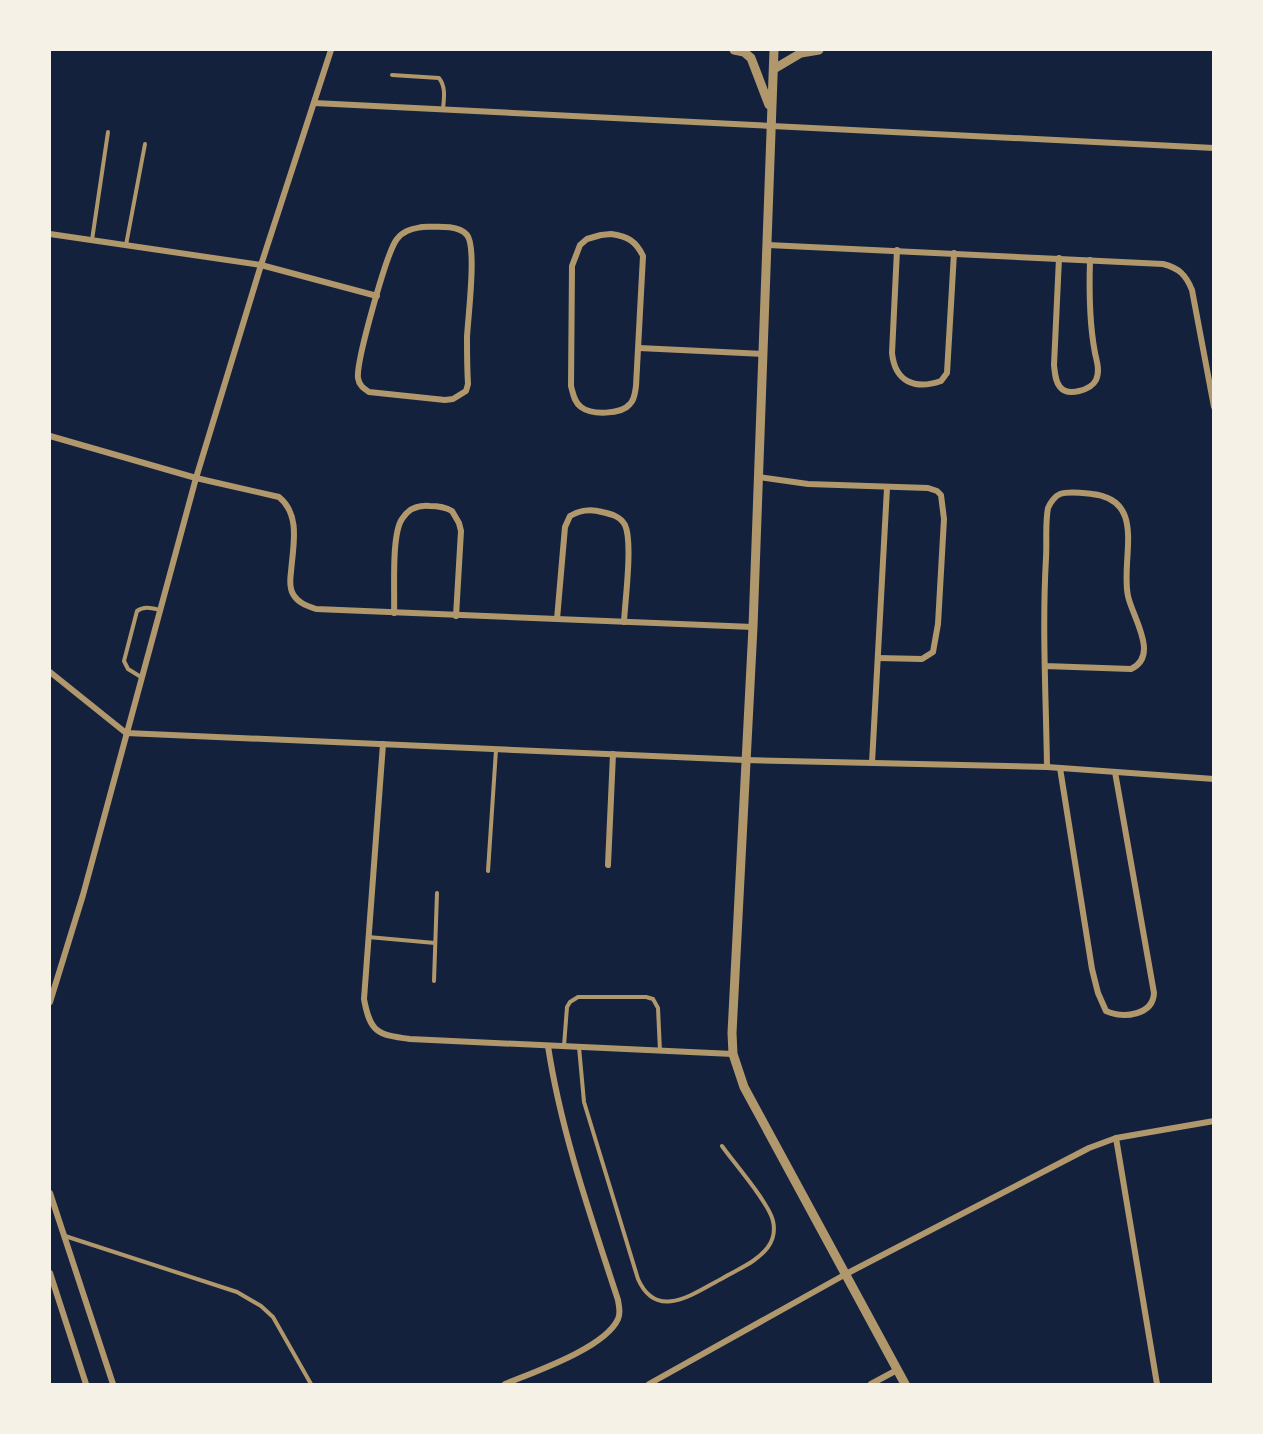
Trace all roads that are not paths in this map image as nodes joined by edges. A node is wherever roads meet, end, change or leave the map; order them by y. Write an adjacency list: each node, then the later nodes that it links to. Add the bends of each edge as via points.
1 (331, 50): 7 (street)
2 (734, 50): 9 (street, via 751,58)
3 (774, 50): 5 (street)
4 (819, 50): 5 (street, via 801,53)
5 (774, 69): 9 (street)
6 (392, 75): 8 (lane, via 439,78 444,90)
7 (314, 103): 8 (street); 22 (street)
8 (443, 109): 10 (street)
9 (771, 111): 10 (street)
10 (771, 127): 13 (street); 16 (street)
11 (108, 132): 15 (lane)
12 (145, 144): 17 (lane)
13 (1214, 148)
14 (50, 234): 15 (street)
15 (92, 241): 17 (street)
16 (768, 245): 18 (street); 25 (street)
17 (126, 246): 22 (street)
18 (897, 250): 19 (street); 19 (street, via 893,366 901,379 921,383 941,381 947,373)
19 (954, 253): 20 (street)
20 (1059, 258): 21 (street); 21 (street, via 1055,377 1061,390 1071,392 1094,384 1098,371 1090,320)
21 (1090, 260): 26 (street, via 1163,264 1179,270 1193,297)
22 (261, 265): 23 (street); 29 (street)
23 (377, 296): 23 (street, via 391,248 404,232 445,227 467,235 472,256 466,391 445,400 380,394 362,388 357,375)
24 (639, 348): 24 (street, via 631,404 614,412 589,411 577,403 571,376 572,266 576,252 587,239 601,234 625,236 639,247 643,256); 25 (street)
25 (764, 354): 28 (street)
26 (1214, 407)
27 (50, 435): 29 (street)
28 (758, 477): 30 (street); 36 (street)
29 (196, 478): 31 (street); 32 (street, via 270,494 286,503 294,528 290,588 298,601 316,609)
30 (887, 488): 37 (street); 37 (street, via 937,491 943,502 944,519 933,652 922,659)
31 (160, 610): 40 (street); 40 (lane, via 137,611 124,661 128,669)
32 (394, 613): 33 (street); 33 (street, via 400,521 414,508 436,506 452,511 459,523)
33 (456, 616): 34 (street)
34 (558, 619): 35 (street); 35 (street, via 565,527 570,516 589,510 613,514 625,525 628,546)
35 (624, 622): 36 (street)
36 (753, 627): 45 (street)
37 (878, 658): 46 (street)
38 (1045, 666): 38 (street, via 1131,669 1144,655 1127,591 1127,527 1122,509 1110,498 1069,493 1056,497 1048,507); 47 (street)
39 (50, 672): 41 (street)
40 (141, 677): 41 (street)
41 (126, 733): 42 (street); 57 (street)
42 (382, 744): 43 (street); 54 (street)
43 (496, 749): 44 (street); 52 (lane)
44 (613, 754): 45 (street); 51 (street)
45 (746, 760): 46 (street); 62 (street)
46 (872, 763): 47 (street)
47 (1047, 767): 48 (street)
48 (1060, 768): 49 (street); 49 (street, via 1098,993 1106,1011 1131,1015 1148,1007 1154,1001 1154,993)
49 (1115, 772): 50 (street)
50 (1214, 779)
51 (608, 866)
52 (489, 871)
53 (436, 893): 55 (lane)
54 (368, 937): 55 (lane); 58 (street, via 364,999 368,1017 378,1032 410,1039)
55 (435, 943): 56 (lane)
56 (434, 981)
57 (50, 1002)
58 (548, 1046): 59 (street); 74 (street, via 557,1094 620,1313 612,1328 586,1348)
59 (564, 1046): 60 (street); 61 (lane, via 567,1007 578,997 646,997 653,999 658,1008)
60 (579, 1047): 61 (street); 65 (lane, via 584,1102 638,1278 654,1299 671,1302 687,1297 759,1258 769,1245 774,1222)
61 (660, 1051): 62 (street)
62 (734, 1054): 69 (street, via 744,1087)
63 (1214, 1121): 64 (street)
64 (1116, 1138): 69 (street, via 1056,1163); 78 (street)
65 (722, 1146)
66 (50, 1193): 67 (street)
67 (64, 1236): 72 (street); 73 (lane, via 237,1292 261,1306 273,1317)
68 (50, 1273): 71 (street)
69 (846, 1274): 70 (street); 75 (street)
70 (897, 1370): 76 (street); 77 (street)
71 (86, 1384)
72 (113, 1384)
73 (311, 1384)
74 (505, 1384)
75 (650, 1384)
76 (871, 1384)
77 (905, 1384)
78 (1157, 1384)

